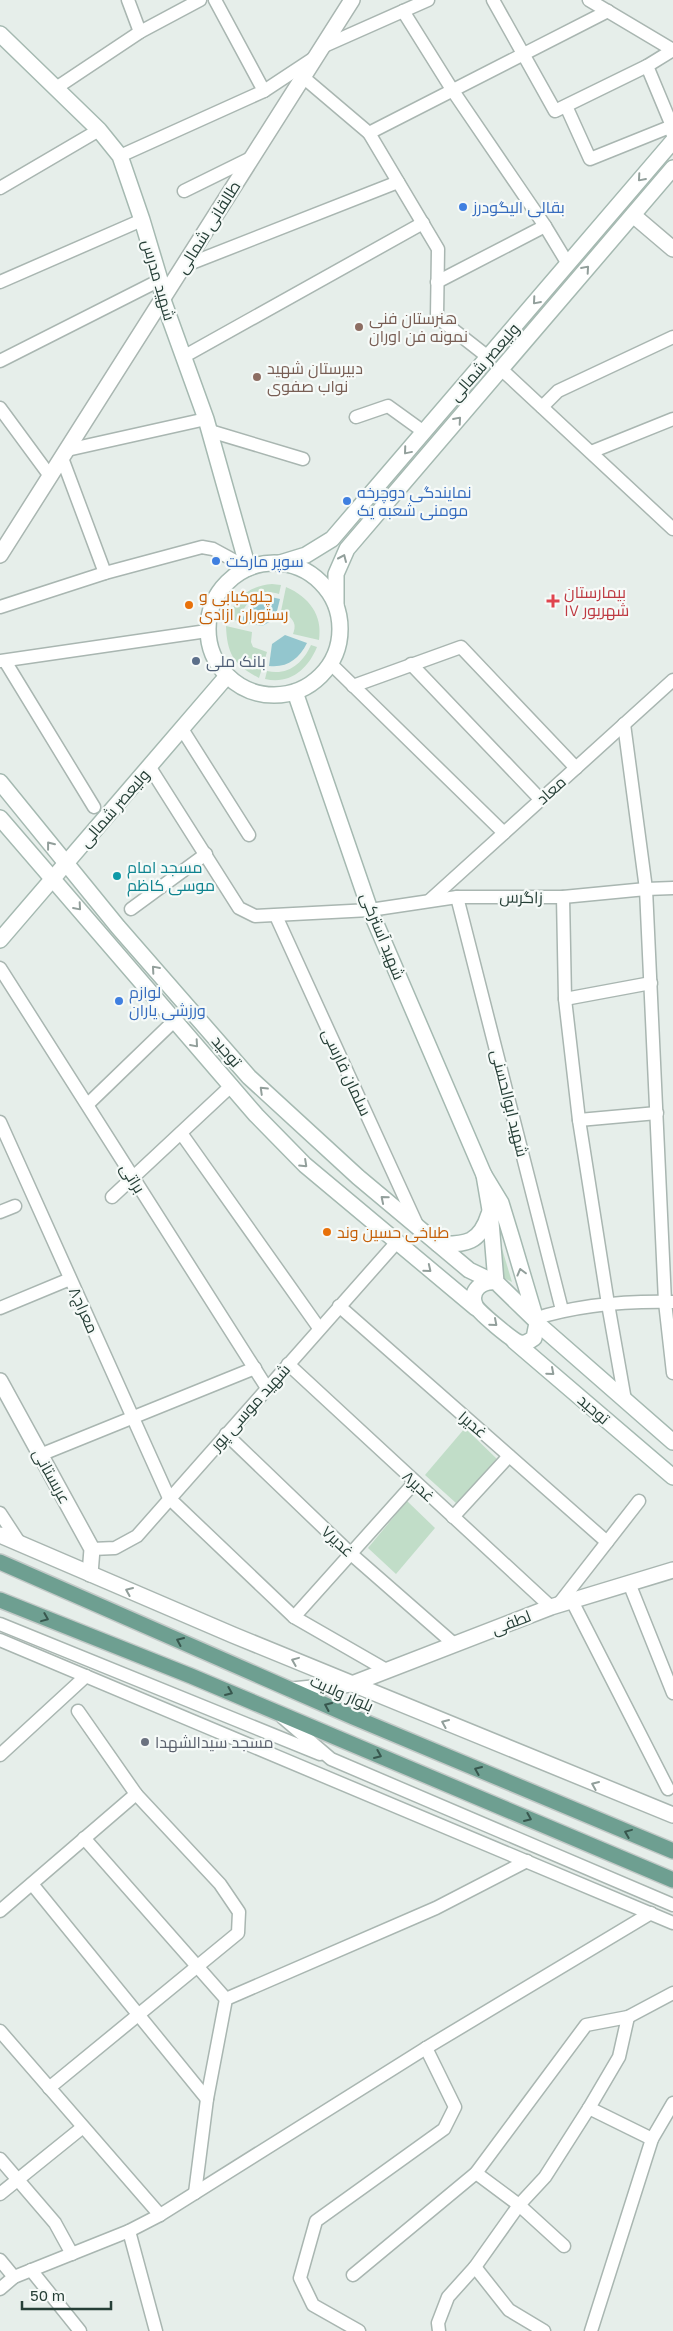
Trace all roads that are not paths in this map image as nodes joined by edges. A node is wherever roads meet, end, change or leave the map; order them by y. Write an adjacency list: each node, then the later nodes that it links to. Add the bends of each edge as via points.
1 (128, 0): 10 (street)
2 (200, 0): 10 (street)
3 (216, 0): 18 (street)
4 (352, 0): 13 (main road, طالقانی شمالی)
5 (428, 0): 8 (street)
6 (493, 0): 14 (street)
7 (589, 0): 9 (street)
8 (403, 11): 13 (street); 19 (street)
9 (608, 11): 12 (street); 14 (street)
10 (140, 32): 17 (street)
11 (3, 41): 17 (main road, شهید مدرس)
12 (673, 50): 15 (street)
13 (319, 52): 16 (main road, طالقانی شمالی); 18 (street)
14 (523, 55): 19 (street); 20 (street, via 555,111)
15 (647, 66): 20 (street); 23 (street)
16 (303, 77): 22 (street); 25 (main road, طالقانی شمالی)
17 (56, 88): 21 (main road, شهید مدرس)
18 (264, 91): 24 (street)
19 (453, 91): 22 (street); 33 (street)
20 (566, 106): 23 (street, via 590,159)
21 (99, 130): 24 (main road, شهید مدرس); 28 (street)
22 (369, 133): 27 (street)
23 (673, 136): 35 (main road, ولیعصر شمالی, one-way to 35)
24 (120, 156): 31 (main road, شهید مدرس)
25 (253, 157): 29 (street); 36 (main road, طالقانی شمالی)
26 (673, 168): 30 (main road, ولیعصر شمالی)
27 (398, 182): 32 (street); 36 (street)
28 (0, 188)
29 (184, 191)
30 (633, 215): 34 (main road); 45 (main road, ولیعصر شمالی, one-way to 30)
31 (142, 220): 37 (main road, شهید مدرس); 38 (street)
32 (423, 223): 39 (street, via 438,249); 42 (street)
33 (545, 226): 35 (street); 39 (street)
34 (673, 249)
35 (568, 264): 43 (main road, ولیعصر شمالی, one-way to 43)
36 (184, 266): 40 (main road, طالقانی شمالی)
37 (160, 280): 40 (main road, شهید مدرس); 44 (street)
38 (0, 282)
39 (438, 282): 43 (street, via 437,317)
40 (163, 300): 42 (main road, شهید مدرس); 53 (main road, طالقانی شمالی)
41 (673, 337): 46 (street, via 558,391)
42 (183, 357): 50 (main road, شهید مدرس)
43 (488, 357): 51 (main road, ولیعصر شمالی)
44 (0, 361)
45 (501, 369): 46 (street); 61 (main road, ولیعصر شمالی, one-way to 45, via 336,574 347,549)
46 (542, 407): 52 (street)
47 (0, 408): 55 (street)
48 (356, 417): 51 (street, via 388,406)
49 (673, 419): 52 (street)
50 (208, 425): 53 (street); 54 (street); 59 (main road, شهید مدرس)
51 (424, 432): 58 (main road, ولیعصر شمالی, one-way to 58, via 332,539 306,555)
52 (591, 452): 56 (street)
53 (64, 454): 55 (main road, طالقانی شمالی); 60 (street)
54 (303, 459)
55 (50, 476): 57 (main road, طالقانی شمالی)
56 (673, 529)
57 (0, 555)
58 (280, 563): 59 (main road); 61 (main road, via 296,566 311,574 326,587)
59 (248, 568): 60 (street, via 213,549 202,547); 63 (main road, via 231,578 218,593 210,611)
60 (105, 573): 62 (street)
61 (336, 605): 65 (main road, via 341,625 339,645)
62 (0, 607)
63 (207, 631): 64 (street); 67 (main road, via 217,663)
64 (3, 661): 77 (street)
65 (331, 664): 69 (street); 70 (main road, via 316,681)
66 (411, 664): 69 (street); 74 (street, via 461,647); 76 (street)
67 (227, 676): 70 (main road, via 259,694 277,696); 72 (main road, ولیعصر شمالی)
68 (673, 680): 71 (street, معاد)
69 (353, 686): 79 (street)
70 (296, 692): 90 (main road, شهید آسترکی)
71 (624, 724): 74 (street, معاد); 85 (street)
72 (182, 729): 73 (main road, ولیعصر شمالی); 80 (street)
73 (149, 766): 81 (street, زاگرس); 82 (main road, ولیعصر شمالی)
74 (576, 768): 76 (street, معاد)
75 (0, 782): 82 (main road, توحید, one-way to 75)
76 (541, 800): 79 (street, معاد)
77 (94, 807)
78 (0, 819): 83 (main road, توحید)
79 (504, 833): 88 (street, معاد)
80 (248, 835)
81 (206, 854): 89 (street); 91 (street, زاگرس, via 239,908 255,916)
82 (66, 864): 83 (main road, ولیعصر شمالی); 99 (main road, توحید, one-way to 82, via 249,1077)
83 (53, 878): 92 (main road, ولیعصر شمالی); 96 (main road, توحید, one-way to 96)
84 (673, 888): 85 (street, زاگرس)
85 (646, 889): 87 (street, زاگرس); 94 (street)
86 (457, 896): 87 (street, زاگرس); 88 (street, زاگرس); 121 (street, شهید ابوالحسنی)
87 (563, 898): 95 (street)
88 (430, 901): 90 (street, زاگرس)
89 (131, 909)
90 (370, 910): 91 (street, زاگرس); 105 (main road, شهید آسترکی)
91 (276, 916): 111 (street, سلمان فارسی)
92 (0, 940)
93 (0, 968): 98 (street, براتی)
94 (651, 983): 95 (street); 100 (street)
95 (565, 999): 101 (street)
96 (175, 1020): 97 (main road, توحید, one-way to 97); 98 (street)
97 (232, 1085): 103 (main road, توحید); 104 (street)
98 (88, 1104): 106 (street, براتی)
99 (285, 1111): 103 (main road); 111 (main road, توحید, one-way to 99)
100 (656, 1113): 101 (street); 116 (street)
101 (579, 1120): 117 (street)
102 (0, 1122): 114 (street, معراج۸)
103 (271, 1131): 112 (main road, توحید, one-way to 112, via 305,1165)
104 (181, 1133): 106 (street); 123 (street)
105 (484, 1175): 109 (main road); 122 (main road, one-way to 105, via 500,1203)
106 (133, 1178): 107 (street); 126 (street, براتی)
107 (112, 1198)
108 (15, 1206): 110 (street)
109 (490, 1210): 113 (main road, via 485,1228 473,1240 465,1244); 115 (main road)
110 (0, 1212)
111 (418, 1227): 113 (main road, توحید)
112 (396, 1242): 118 (street, شهید موسی پور); 120 (main road, توحید, one-way to 120)
113 (438, 1244): 115 (main road, توحید, via 469,1270)
114 (70, 1279): 119 (street); 131 (street, معراج۸)
115 (494, 1282): 120 (main road, via 481,1284 476,1289); 122 (main road, توحید)
116 (669, 1302): 117 (street); 127 (street)
117 (608, 1304): 121 (street); 130 (street)
118 (339, 1306): 123 (street, شهید موسی پور); 135 (street, غدیر۱)
119 (0, 1308)
120 (476, 1308): 124 (main road, توحید, one-way to 124)
121 (562, 1310): 122 (street)
122 (535, 1321): 124 (main road, via 534,1338 524,1343); 130 (main road, توحید)
123 (320, 1328): 125 (street, شهید موسی پور)
124 (514, 1341): 136 (main road, توحید, one-way to 136)
125 (288, 1364): 129 (street, شهید موسی پور); 137 (street, غدیر۸)
126 (255, 1368): 129 (street, براتی); 131 (street)
127 (673, 1373)
128 (0, 1381): 134 (main road, عربستانی)
129 (267, 1388): 132 (street, شهید موسی پور)
130 (626, 1400): 133 (main road, توحید)
131 (133, 1418): 134 (street); 138 (street, معراج۸)
132 (226, 1434): 138 (street, شهید موسی پور); 146 (street, غدیر۷)
133 (673, 1442)
134 (40, 1455): 145 (main road, عربستانی)
135 (509, 1456): 141 (street); 144 (street, غدیر۱)
136 (673, 1477)
137 (415, 1482): 141 (street, غدیر۸); 146 (street)
138 (169, 1498): 145 (street, شهید موسی پور, via 137,1536 115,1548); 153 (street)
139 (639, 1501): 144 (street)
140 (0, 1512): 143 (street)
141 (453, 1517): 152 (street, غدیر۸)
142 (0, 1535): 143 (main road)
143 (20, 1542): 149 (main road)
144 (607, 1542): 152 (street)
145 (92, 1549): 149 (main road)
146 (350, 1552): 153 (street); 156 (street, غدیر۷)
147 (0, 1562): 160 (main road, بلوار ولایت, one-way to 147)
148 (673, 1570): 150 (main road, لطفی)
149 (90, 1574): 159 (main road, one-way to 149)
150 (628, 1582): 152 (main road, لطفی); 161 (street)
151 (0, 1600): 163 (main road, one-way to 163)
152 (560, 1604): 156 (main road, لطفی); 166 (street)
153 (294, 1617): 157 (street)
154 (0, 1624): 165 (street)
155 (0, 1640): 158 (street)
156 (454, 1644): 157 (main road, لطفی)
157 (388, 1671): 159 (main road, لطفی)
158 (86, 1676): 164 (street); 172 (street)
159 (352, 1684): 160 (main road); 168 (main road, one-way to 159)
160 (292, 1690): 170 (main road, بلوار ولایت, one-way to 160)
161 (673, 1693)
162 (78, 1711): 167 (street)
163 (275, 1711): 165 (street); 171 (main road, one-way to 171)
164 (0, 1754)
165 (331, 1759): 173 (street)
166 (668, 1789)
167 (136, 1794): 169 (street); 180 (street, via 220,1884 238,1912 238,1933)
168 (673, 1816)
169 (84, 1838): 175 (street); 180 (street)
170 (673, 1851)
171 (622, 1858): 173 (street); 174 (main road)
172 (527, 1861): 178 (street); 182 (street, via 436,1908)
173 (613, 1880): 176 (street)
174 (673, 1880)
175 (32, 1884): 177 (street); 183 (street)
176 (673, 1905)
177 (0, 1911)
178 (650, 1913): 179 (street); 186 (street)
179 (673, 1923)
180 (197, 1966): 182 (street); 183 (street)
181 (673, 1993): 184 (street)
182 (226, 1999): 188 (street)
183 (138, 2015): 187 (street); 188 (street)
184 (628, 2017): 190 (street, via 619,2057); 194 (street, via 586,2025)
185 (0, 2032): 187 (street)
186 (426, 2048): 196 (street); 211 (street, via 455,2107 444,2129 316,2221 300,2278 313,2305)
187 (49, 2088): 191 (street)
188 (207, 2099): 196 (street)
189 (673, 2103): 192 (street)
190 (589, 2108): 192 (street); 198 (street, via 544,2177)
191 (83, 2127): 195 (street); 199 (street)
192 (652, 2139): 214 (street)
193 (0, 2159): 195 (street)
194 (476, 2173): 198 (street); 206 (street)
195 (17, 2180): 197 (street); 202 (street, via 55,2223)
196 (195, 2193): 199 (street)
197 (0, 2194)
198 (519, 2205): 201 (street); 204 (street)
199 (160, 2215): 200 (street)
200 (129, 2231): 202 (street); 210 (street)
201 (564, 2246)
202 (72, 2254): 205 (street)
203 (0, 2260): 207 (street)
204 (475, 2267): 212 (street, via 448,2297 438,2323); 213 (street, via 509,2310)
205 (31, 2270): 207 (street); 209 (street)
206 (352, 2275)
207 (14, 2277): 208 (street)
208 (0, 2289)
209 (80, 2331)
210 (156, 2331)
211 (359, 2331)
212 (439, 2331)
213 (544, 2331)
214 (591, 2331)

